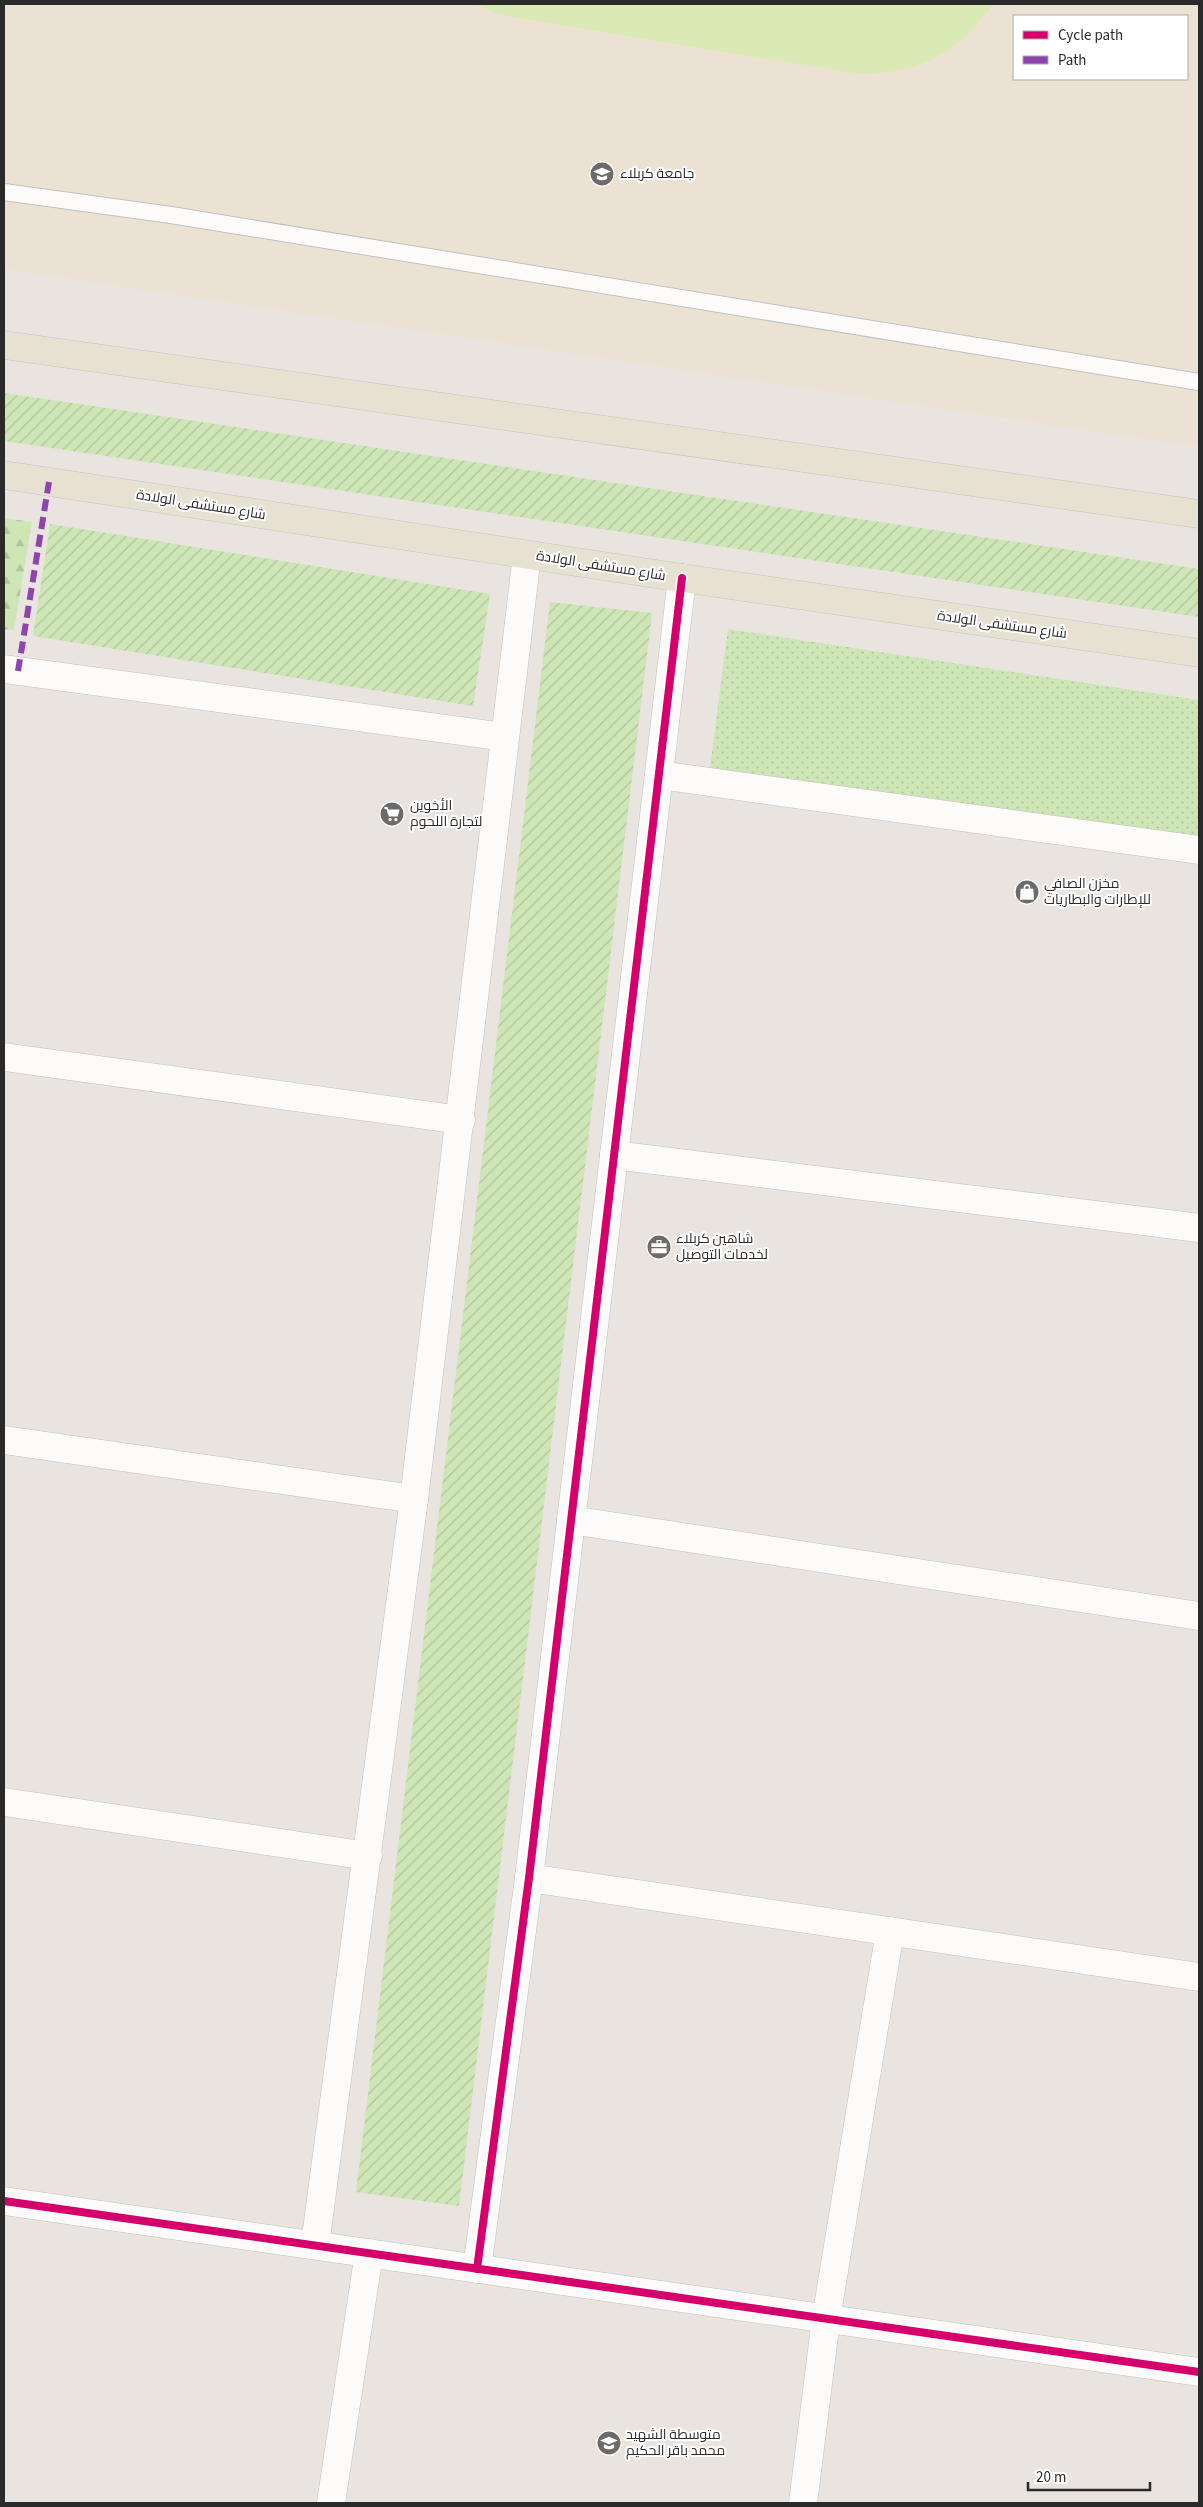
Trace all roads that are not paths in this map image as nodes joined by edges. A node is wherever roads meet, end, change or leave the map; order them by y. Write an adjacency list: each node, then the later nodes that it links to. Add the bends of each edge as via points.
1 (4, 192): 3 (lane, via 171,215)
2 (4, 345): 5 (main road)
3 (1199, 382)
4 (4, 475): 6 (main road, شارع مستشفى الولادة)
5 (1199, 514)
6 (527, 555): 7 (main road, شارع مستشفى الولادة); 10 (street)
7 (682, 578): 8 (main road, شارع مستشفى الولادة); 11 (street)
8 (1199, 653)
9 (4, 669): 10 (street)
10 (505, 737): 14 (street)
11 (659, 775): 12 (street); 15 (street)
12 (1199, 850)
13 (4, 1057): 14 (street)
14 (461, 1120): 18 (street)
15 (614, 1155): 16 (street); 19 (street)
16 (1199, 1228)
17 (4, 1440): 18 (street)
18 (414, 1499): 22 (street)
19 (571, 1520): 20 (street); 23 (street)
20 (1199, 1616)
21 (4, 1802): 22 (street)
22 (368, 1856): 27 (street)
23 (529, 1878): 24 (street); 29 (street)
24 (890, 1931): 25 (street); 30 (street)
25 (1199, 1977)
26 (4, 2201): 27 (street)
27 (315, 2245): 28 (street)
28 (369, 2253): 29 (street); 32 (street)
29 (477, 2269): 30 (street)
30 (826, 2318): 31 (street); 33 (street)
31 (1199, 2372)
32 (331, 2503)
33 (803, 2503)

